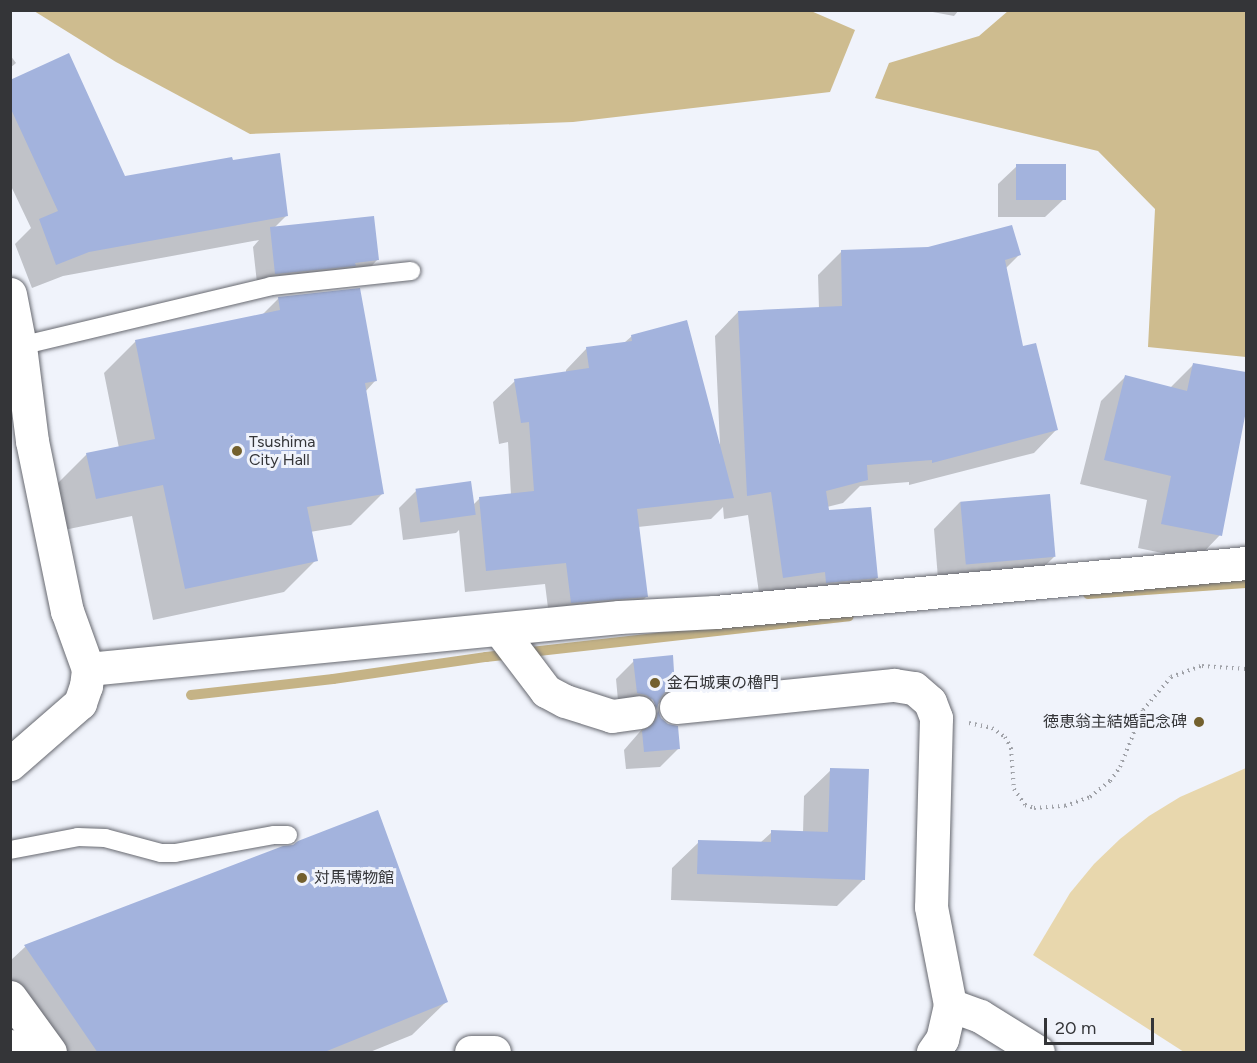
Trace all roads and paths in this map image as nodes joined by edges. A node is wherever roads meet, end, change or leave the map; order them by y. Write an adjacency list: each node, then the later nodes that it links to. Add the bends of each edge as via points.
1 (411, 271): 3 (lane, via 272,286)
2 (10, 294): 3 (street)
3 (15, 346): 6 (street, via 67,611)
4 (1246, 563): 5 (street)
5 (499, 629): 6 (street); 9 (street, via 546,691 612,716)
6 (88, 669): 11 (street, via 80,702)
7 (1246, 669): 10 (path, via 1202,666 1171,677 1143,710 1120,767 1110,781 1090,797 1065,806 1025,805 1014,789 1011,748 1005,737 992,728)
8 (676, 707): 10 (street, via 894,685 924,694)
9 (639, 712)
10 (936, 718): 15 (street, via 931,907)
11 (10, 764)
12 (288, 835): 13 (lane, via 175,853 105,838 78,837)
13 (10, 850)
14 (10, 997): 18 (street)
15 (950, 1005): 21 (street, via 942,1039); 22 (street, via 980,1016)
16 (10, 1046): 17 (street)
17 (15, 1053)
18 (50, 1053)
19 (471, 1053): 20 (street)
20 (494, 1053)
21 (933, 1053)
22 (1038, 1053)

